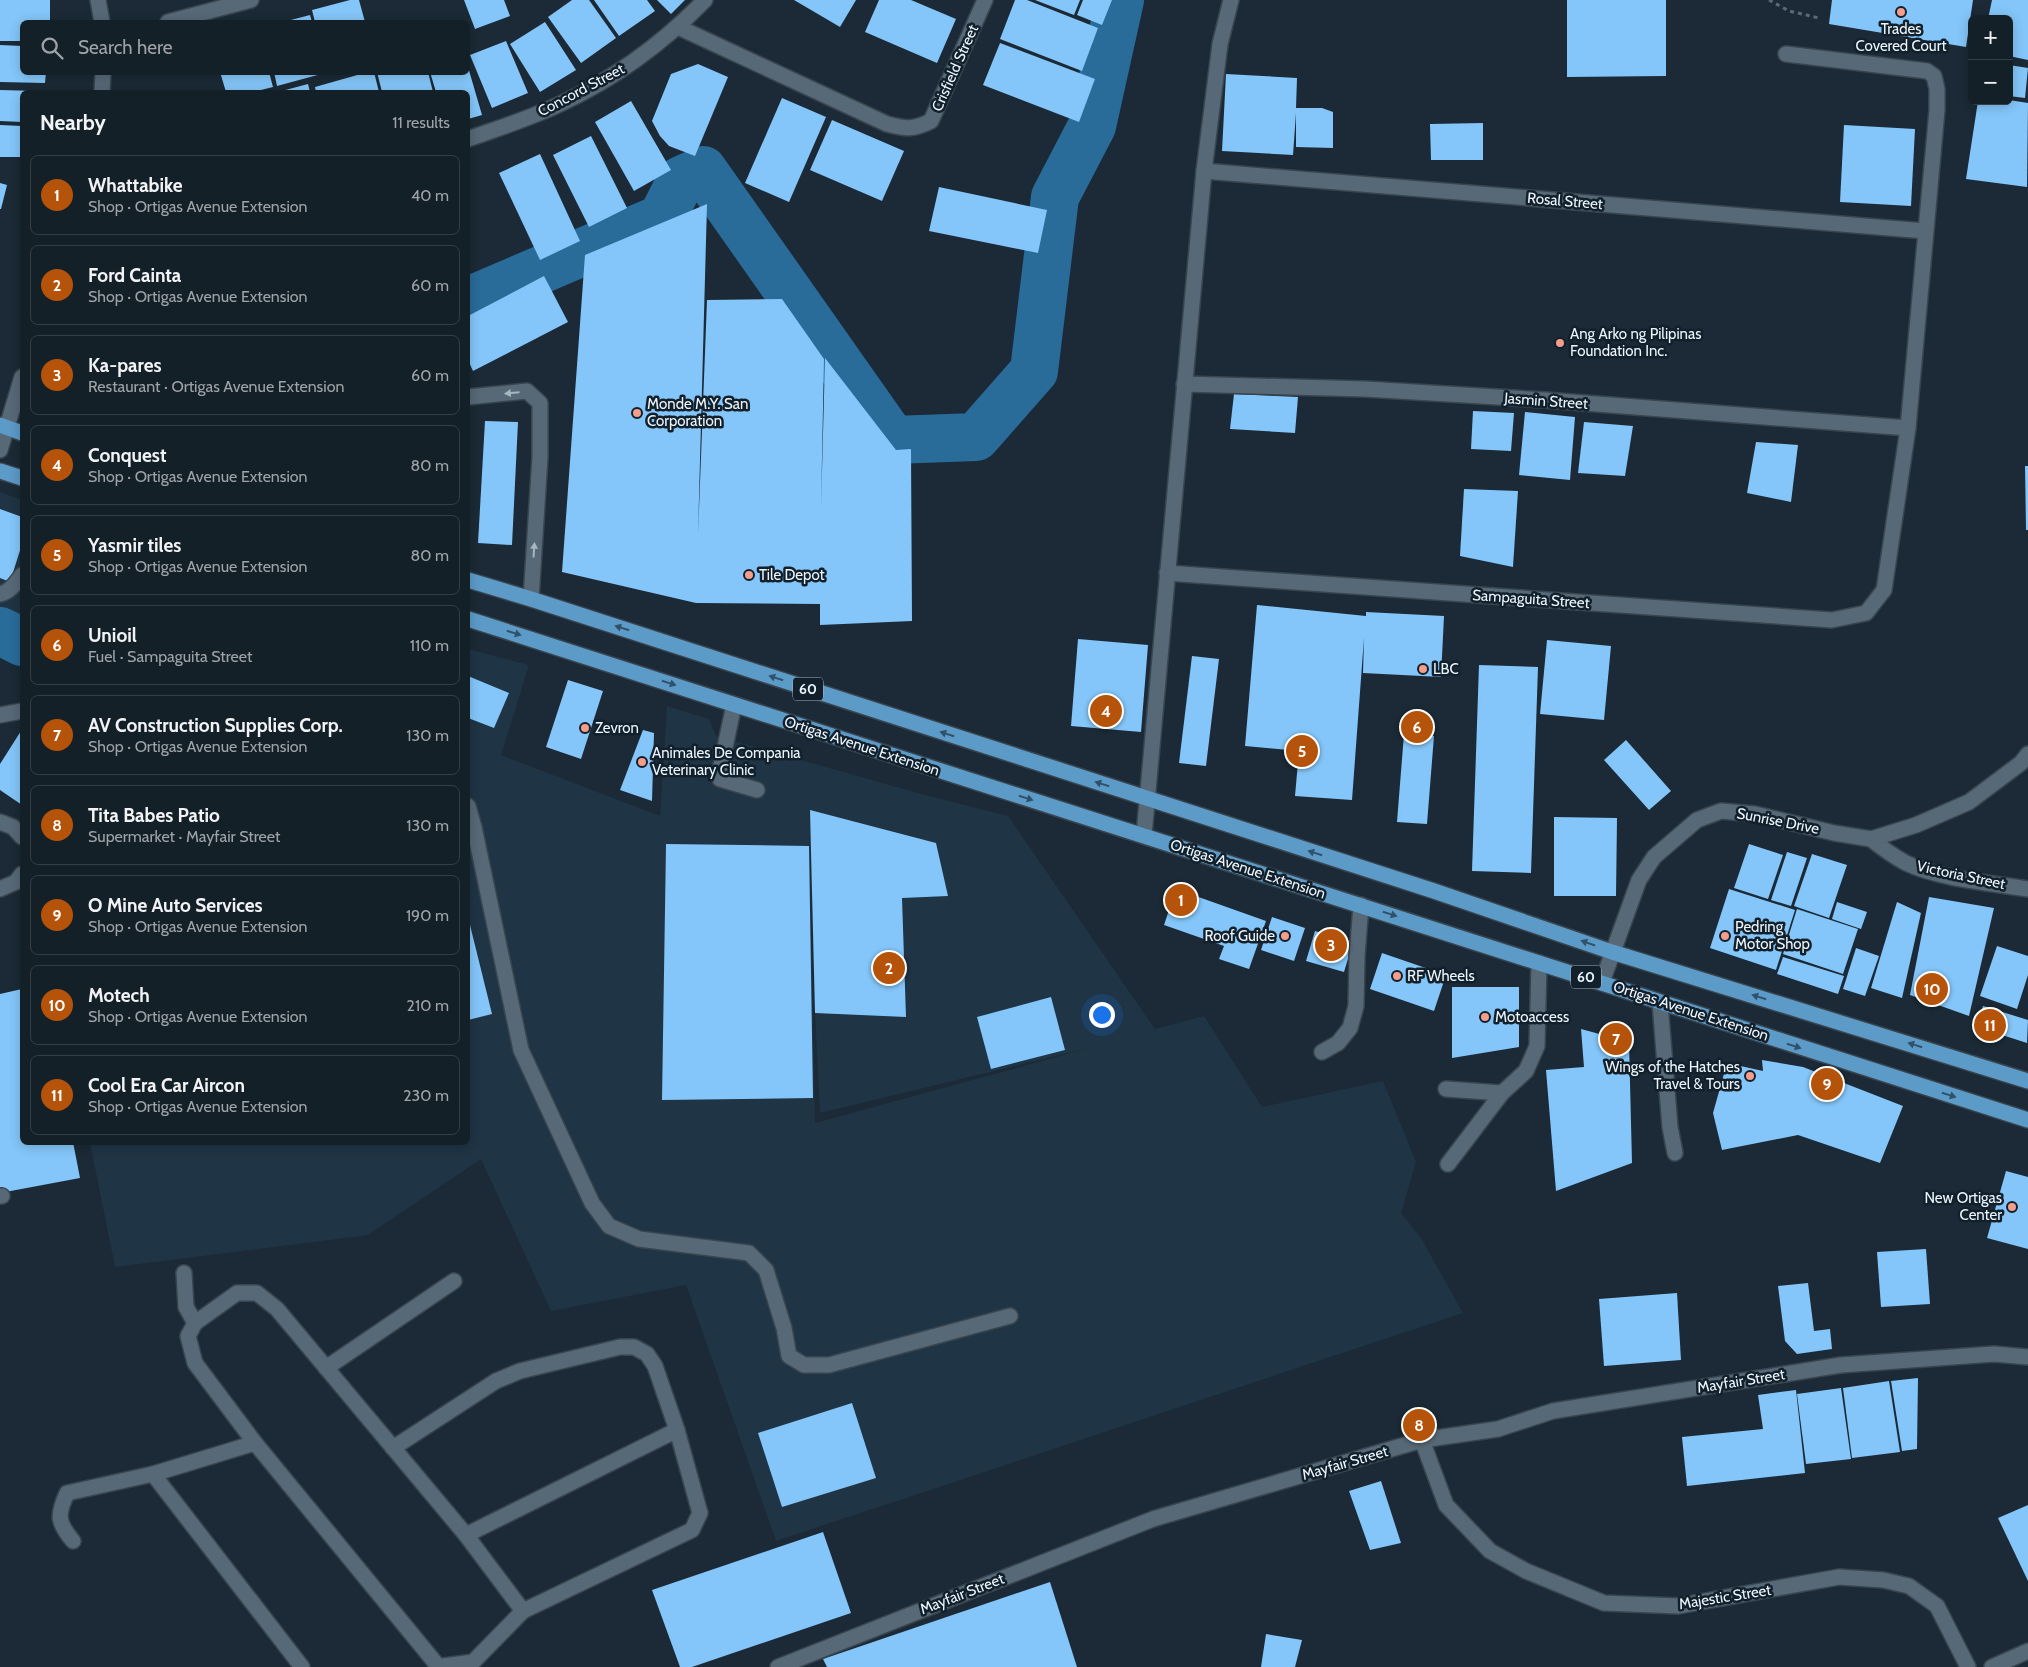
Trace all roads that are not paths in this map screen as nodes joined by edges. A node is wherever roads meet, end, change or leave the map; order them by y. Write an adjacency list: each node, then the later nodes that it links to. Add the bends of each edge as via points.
1 (98, 0): 6 (street)
2 (250, 0): 7 (street)
3 (705, 0): 8 (street, Concord Street)
4 (985, 0): 8 (street, Crisfield Street, via 931,121 915,129 887,124)
5 (1231, 0): 13 (street, via 1220,44)
6 (102, 20)
7 (175, 20)
8 (678, 27): 12 (street, Concord Street, via 617,73 561,104)
9 (1786, 54): 14 (street, via 1927,71 1934,76 1937,89 1935,138)
10 (103, 75): 11 (street)
11 (102, 90)
12 (470, 138)
13 (1204, 171): 14 (street, Rosal Street); 16 (street)
14 (1925, 232): 19 (street)
15 (20, 383): 18 (street)
16 (1184, 384): 19 (street, Jasmin Street, via 1365,389); 24 (street)
17 (470, 397): 28 (street, one-way to 17, via 540,403 527,392)
18 (4, 427): 20 (main road); 21 (street)
19 (1908, 428): 24 (street, Sampaguita Street, via 1884,590 1866,613 1832,620)
20 (20, 432)
21 (0, 450)
22 (0, 472): 23 (main road)
23 (20, 477)
24 (1167, 573): 35 (street)
25 (20, 577): 27 (street, via 10,589)
26 (470, 581): 28 (main road, 60)
27 (0, 594)
28 (531, 598): 35 (main road, 60, one-way to 28)
29 (470, 620): 30 (main road, Ortigas Avenue Extension / 60, one-way to 30)
30 (734, 705): 34 (street, via 720,780); 39 (main road, Ortigas Avenue Extension / 60, one-way to 39)
31 (20, 711): 32 (street)
32 (0, 715)
33 (2028, 754): 40 (street, Sunrise Drive, via 1970,802 1916,825)
34 (757, 790)
35 (1148, 800): 39 (street); 45 (main road, 60, one-way to 35, via 1434,891)
36 (470, 813): 58 (street, via 521,1050 592,1203 609,1226 639,1239 749,1253 766,1270 789,1356 804,1365 829,1365)
37 (0, 822): 38 (street)
38 (20, 833)
39 (1144, 835): 44 (main road, Ortigas Avenue Extension / 60)
40 (1870, 839): 43 (street, Victoria Street, via 1908,864 1941,874); 45 (street, Sunrise Drive, via 1755,814 1721,811 1697,820 1654,857 1639,880)
41 (20, 877): 42 (street)
42 (0, 889)
43 (2028, 889)
44 (1361, 905): 46 (main road, Ortigas Avenue Extension / 60, one-way to 46); 49 (street, via 1356,1006 1350,1028 1338,1043)
45 (1612, 952): 47 (street, Sunrise Drive); 50 (main road, 60, one-way to 45)
46 (1539, 962): 47 (main road, Ortigas Avenue Extension / 60); 52 (street, via 1537,1046 1526,1071)
47 (1602, 982): 48 (main road, Ortigas Avenue Extension / 60)
48 (1660, 1003): 53 (main road, Ortigas Avenue Extension / 60, one-way to 53); 54 (street)
49 (1322, 1052)
50 (2028, 1080)
51 (1446, 1089): 52 (street)
52 (1502, 1093): 55 (street)
53 (2028, 1120)
54 (1675, 1153)
55 (1448, 1164)
56 (184, 1273): 59 (street, via 186,1307)
57 (454, 1281): 61 (street)
58 (1010, 1316)
59 (195, 1323): 61 (street, via 237,1293 257,1293 277,1309); 64 (street, via 188,1336 195,1363)
60 (2028, 1357): 63 (street, Mayfair Street, via 1994,1354 1841,1365 1553,1411 1498,1429)
61 (326, 1368): 65 (street)
62 (677, 1430): 65 (street, via 656,1366 646,1354 634,1347 620,1347 520,1372 496,1382); 67 (street); 69 (street, via 700,1513 692,1530)
63 (1422, 1440): 74 (street, Mayfair Street, via 1154,1519); 75 (street, Majestic Street, via 1446,1505 1490,1551 1526,1571 1604,1603 1678,1606 1839,1577 1883,1580 1909,1586 1937,1606)
64 (255, 1443): 66 (street); 73 (street)
65 (394, 1448): 67 (street)
66 (153, 1474): 68 (street, via 67,1493 59,1509 62,1528); 72 (street)
67 (466, 1534): 69 (street)
68 (73, 1541)
69 (523, 1611): 71 (street)
70 (2028, 1651): 76 (street)
71 (475, 1664): 73 (street)
72 (302, 1667)
73 (437, 1667)
74 (778, 1667)
75 (1968, 1667)
76 (1992, 1667)

